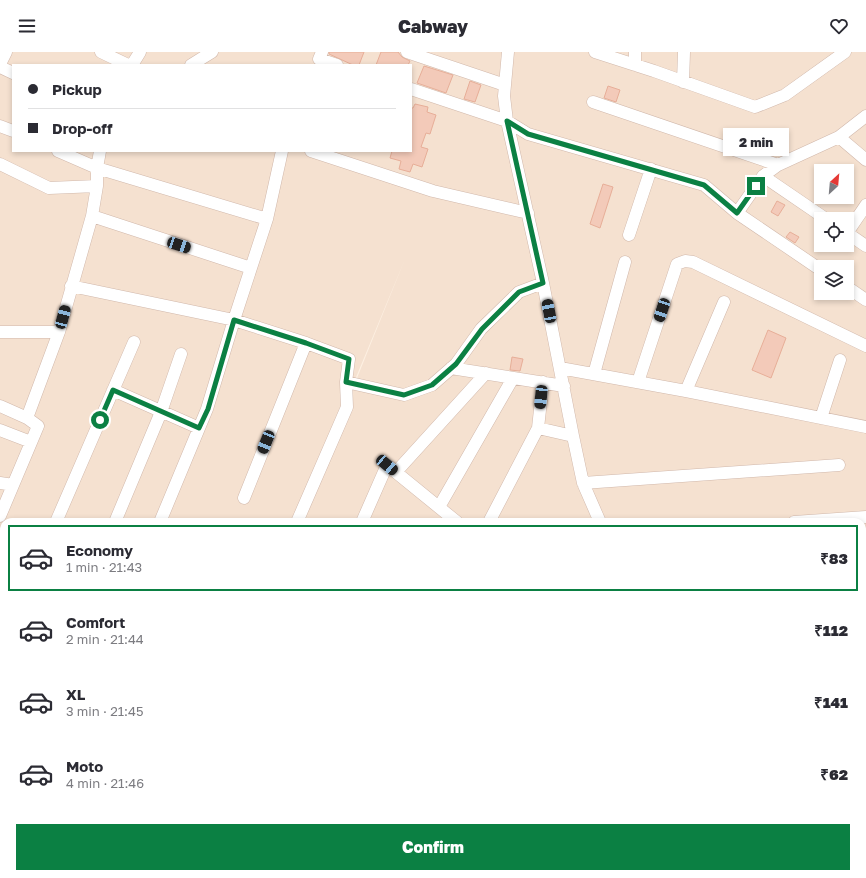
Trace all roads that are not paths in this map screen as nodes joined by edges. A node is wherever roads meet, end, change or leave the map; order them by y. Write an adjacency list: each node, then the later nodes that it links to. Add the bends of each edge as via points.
1 (6, 52): 17 (street)
2 (101, 52): 12 (street)
3 (140, 52): 13 (street)
4 (212, 52): 14 (street)
5 (322, 52): 15 (street, via 319,59)
6 (407, 52): 20 (street)
7 (595, 52): 16 (street)
8 (635, 52): 16 (street)
9 (684, 52): 19 (street)
10 (845, 52): 19 (street, via 784,95 755,107)
11 (506, 53): 20 (street)
12 (126, 64)
13 (133, 64)
14 (193, 64)
15 (334, 64)
16 (635, 65): 19 (street)
17 (0, 66): 18 (street)
18 (12, 72)
19 (683, 82)
20 (505, 85): 24 (street)
21 (412, 89): 24 (street)
22 (593, 102): 33 (street)
23 (866, 116): 27 (street)
24 (507, 121): 36 (street, via 528,134); 41 (street)
25 (0, 126): 26 (street)
26 (12, 132)
27 (839, 137): 32 (street); 33 (street)
28 (60, 152): 35 (street)
29 (100, 152): 35 (street)
30 (282, 152): 44 (street)
31 (314, 152): 41 (street, via 433,191)
32 (866, 160)
33 (778, 165): 37 (street)
34 (1, 167): 38 (street, via 49,188)
35 (96, 168): 38 (street); 44 (street)
36 (651, 169): 42 (street, via 704,185); 46 (street)
37 (764, 176): 40 (street); 42 (street)
38 (97, 186): 43 (street)
39 (866, 205): 45 (street)
40 (816, 212)
41 (528, 213): 52 (street)
42 (737, 213): 50 (street)
43 (92, 216): 51 (street); 53 (street)
44 (267, 219): 51 (street)
45 (854, 223)
46 (629, 235)
47 (854, 238): 48 (street)
48 (866, 246)
49 (625, 262): 68 (street)
50 (814, 265)
51 (251, 268): 57 (street)
52 (543, 283): 65 (street, via 519,292 482,329); 66 (street)
53 (72, 286): 57 (street); 59 (street)
54 (854, 292): 55 (street)
55 (866, 300)
56 (724, 302): 75 (street)
57 (234, 320): 61 (street); 81 (street, via 208,409)
58 (0, 332): 59 (street)
59 (59, 332): 78 (street)
60 (134, 342): 74 (street)
61 (306, 343): 70 (street, via 349,359); 91 (street)
62 (866, 346): 72 (street, via 693,262 684,261 677,264)
63 (181, 354): 77 (street)
64 (840, 360): 79 (street)
65 (451, 368): 67 (street); 70 (street, via 432,385 404,395)
66 (560, 368): 68 (street); 73 (street)
67 (486, 373): 69 (street); 87 (street)
68 (594, 374): 72 (street)
69 (513, 378): 71 (street); 92 (street)
70 (346, 382): 97 (street, via 347,407)
71 (543, 382): 73 (street); 82 (street)
72 (638, 382): 75 (street)
73 (564, 386): 84 (street)
74 (113, 390): 77 (street); 94 (street)
75 (686, 391): 79 (street)
76 (0, 406): 78 (street)
77 (161, 412): 81 (street); 95 (street)
78 (26, 418): 85 (street, via 38,426)
79 (821, 418): 80 (street)
80 (866, 427)
81 (199, 428): 96 (street)
82 (538, 428): 84 (street); 100 (street)
83 (0, 430): 85 (street)
84 (573, 436): 89 (street)
85 (31, 442): 90 (street)
86 (839, 465): 89 (street)
87 (396, 472): 92 (street); 98 (street, via 387,465)
88 (0, 483): 90 (street)
89 (583, 483): 101 (street)
90 (13, 485): 93 (street)
91 (244, 498)
92 (439, 507): 99 (street)
93 (0, 516)
94 (58, 518)
95 (117, 518)
96 (162, 518)
97 (299, 518)
98 (364, 518)
99 (452, 518)
100 (491, 518)
101 (598, 518)

